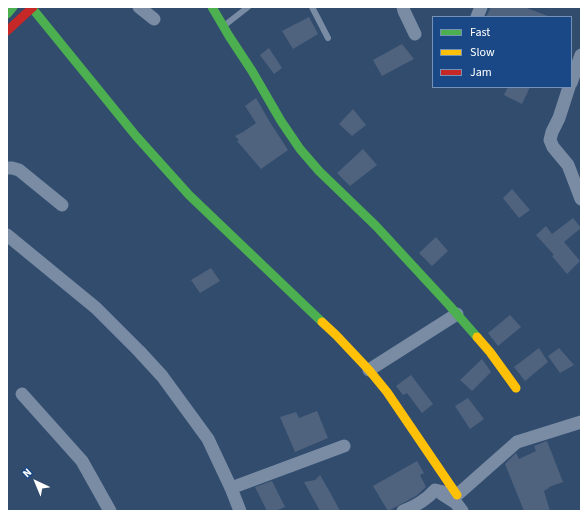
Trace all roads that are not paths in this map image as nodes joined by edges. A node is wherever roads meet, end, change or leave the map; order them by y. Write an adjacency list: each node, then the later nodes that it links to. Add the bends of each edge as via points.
1 (14, 7): 8 (street)
2 (139, 7): 9 (street)
3 (212, 7): 10 (street)
4 (248, 7): 10 (lane)
5 (312, 7): 13 (lane)
6 (403, 7): 12 (street)
7 (32, 8): 11 (street); 22 (street, via 136,136 189,195 336,335)
8 (7, 14)
9 (154, 19)
10 (223, 26): 21 (street, via 300,149)
11 (7, 32)
12 (415, 34)
13 (328, 38)
14 (581, 55): 15 (street)
15 (572, 80)
16 (570, 88): 18 (street, via 550,140 568,165)
17 (7, 168): 19 (street, via 18,170)
18 (581, 198)
19 (62, 206)
20 (7, 235): 27 (street, via 96,308 139,350 162,376 208,439)
21 (457, 314): 22 (street); 23 (street, via 490,352)
22 (369, 370): 29 (street, via 387,392)
23 (516, 388)
24 (22, 394): 30 (street, via 82,461)
25 (581, 422): 29 (street, via 517,442)
26 (344, 446): 27 (street)
27 (231, 488): 31 (street)
28 (435, 490): 29 (street); 32 (street, via 430,496); 33 (street, via 456,503)
29 (457, 495)
30 (110, 511)
31 (240, 511)
32 (403, 511)
33 (462, 511)

